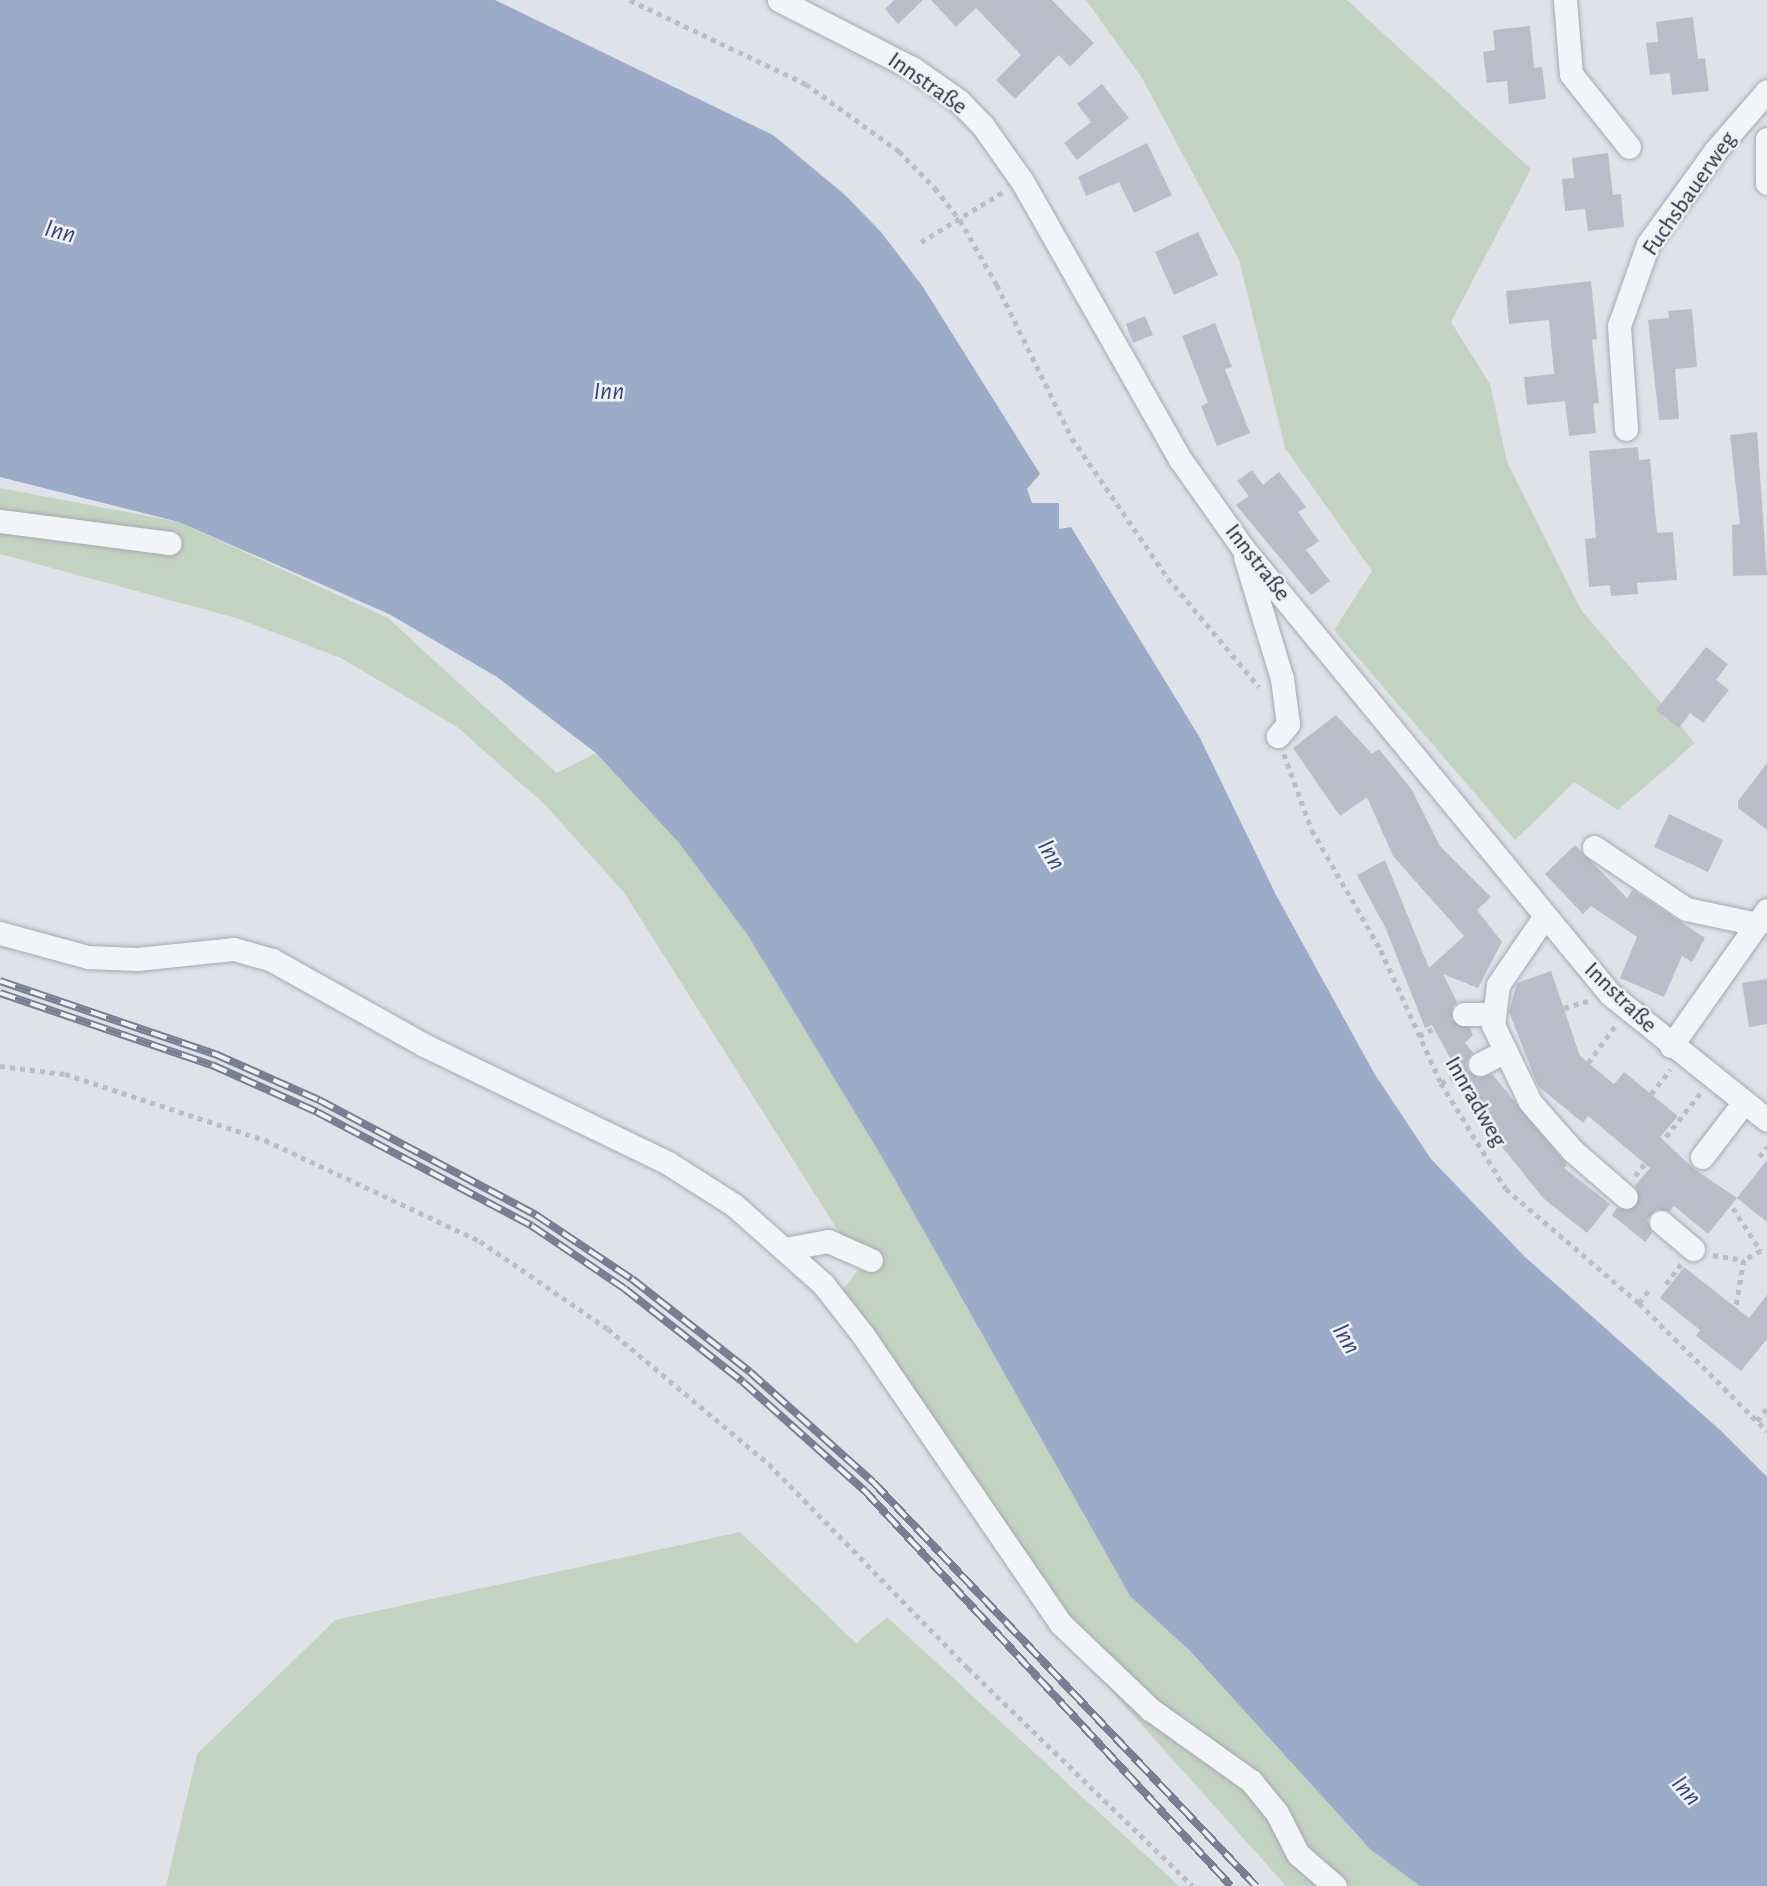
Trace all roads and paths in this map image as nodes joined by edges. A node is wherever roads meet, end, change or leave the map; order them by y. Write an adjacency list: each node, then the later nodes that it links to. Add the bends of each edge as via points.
1 (630, 0): 9 (path, via 806,85 846,110 899,151)
2 (779, 0): 14 (street, Innstraße, via 912,68 959,101 983,126 1022,180 1180,458)
3 (1566, 0): 6 (street, via 1571,74)
4 (1767, 91): 11 (street, Fuchsbauerweg, via 1715,151 1648,244 1619,326)
5 (1767, 139): 7 (street, Fuchsbauerweg)
6 (1629, 147)
7 (1767, 183)
8 (1006, 189): 9 (path)
9 (960, 220): 10 (path); 15 (path, via 1072,438 1168,578)
10 (921, 242)
11 (1626, 429)
12 (0, 521): 13 (street)
13 (170, 543)
14 (1242, 547): 16 (street, via 1282,679 1288,724); 18 (street, Innstraße)
15 (1265, 697)
16 (1278, 736): 24 (path, Innradweg, via 1312,830 1381,950)
17 (1594, 847): 19 (street, via 1686,909)
18 (1545, 916): 21 (street, Innstraße); 23 (street, via 1498,985)
19 (1762, 917): 25 (street)
20 (0, 933): 42 (street, via 88,957 137,959 234,949 272,960 424,1045 668,1163 734,1205)
21 (1628, 1009): 25 (street, Innstraße); 27 (path)
22 (1464, 1014): 23 (street); 24 (path)
23 (1492, 1014): 26 (street)
24 (1419, 1036): 32 (path, Innradweg)
25 (1677, 1050): 31 (street, Innstraße); 33 (path)
26 (1505, 1051): 28 (street); 39 (street, via 1530,1102 1573,1152)
27 (1588, 1063)
28 (1480, 1064)
29 (0, 1066): 53 (path, via 65,1074 265,1140 480,1241 608,1329 769,1464 968,1668)
30 (1458, 1075): 32 (path)
31 (1712, 1077): 34 (street, Innstraße); 39 (path)
32 (1441, 1083): 48 (path, Innradweg, via 1506,1189)
33 (1651, 1094)
34 (1744, 1102): 35 (street, Innstraße); 37 (street)
35 (1767, 1120)
36 (1766, 1149): 38 (path)
37 (1702, 1157)
38 (1759, 1157)
39 (1624, 1195)
40 (1733, 1208): 45 (path)
41 (1661, 1222): 43 (street)
42 (785, 1249): 46 (street, via 828,1241); 54 (street, via 823,1284 863,1335 1061,1624 1150,1709 1251,1781 1277,1812 1298,1854)
43 (1693, 1249)
44 (1767, 1250): 45 (path)
45 (1760, 1251): 49 (path, via 1744,1260)
46 (871, 1260)
47 (1649, 1289): 48 (path)
48 (1639, 1303): 51 (path, Innradweg)
49 (1736, 1308)
50 (1767, 1408): 51 (path)
51 (1757, 1421): 52 (path, Innradweg)
52 (1767, 1431)
53 (1193, 1886)
54 (1335, 1886)

